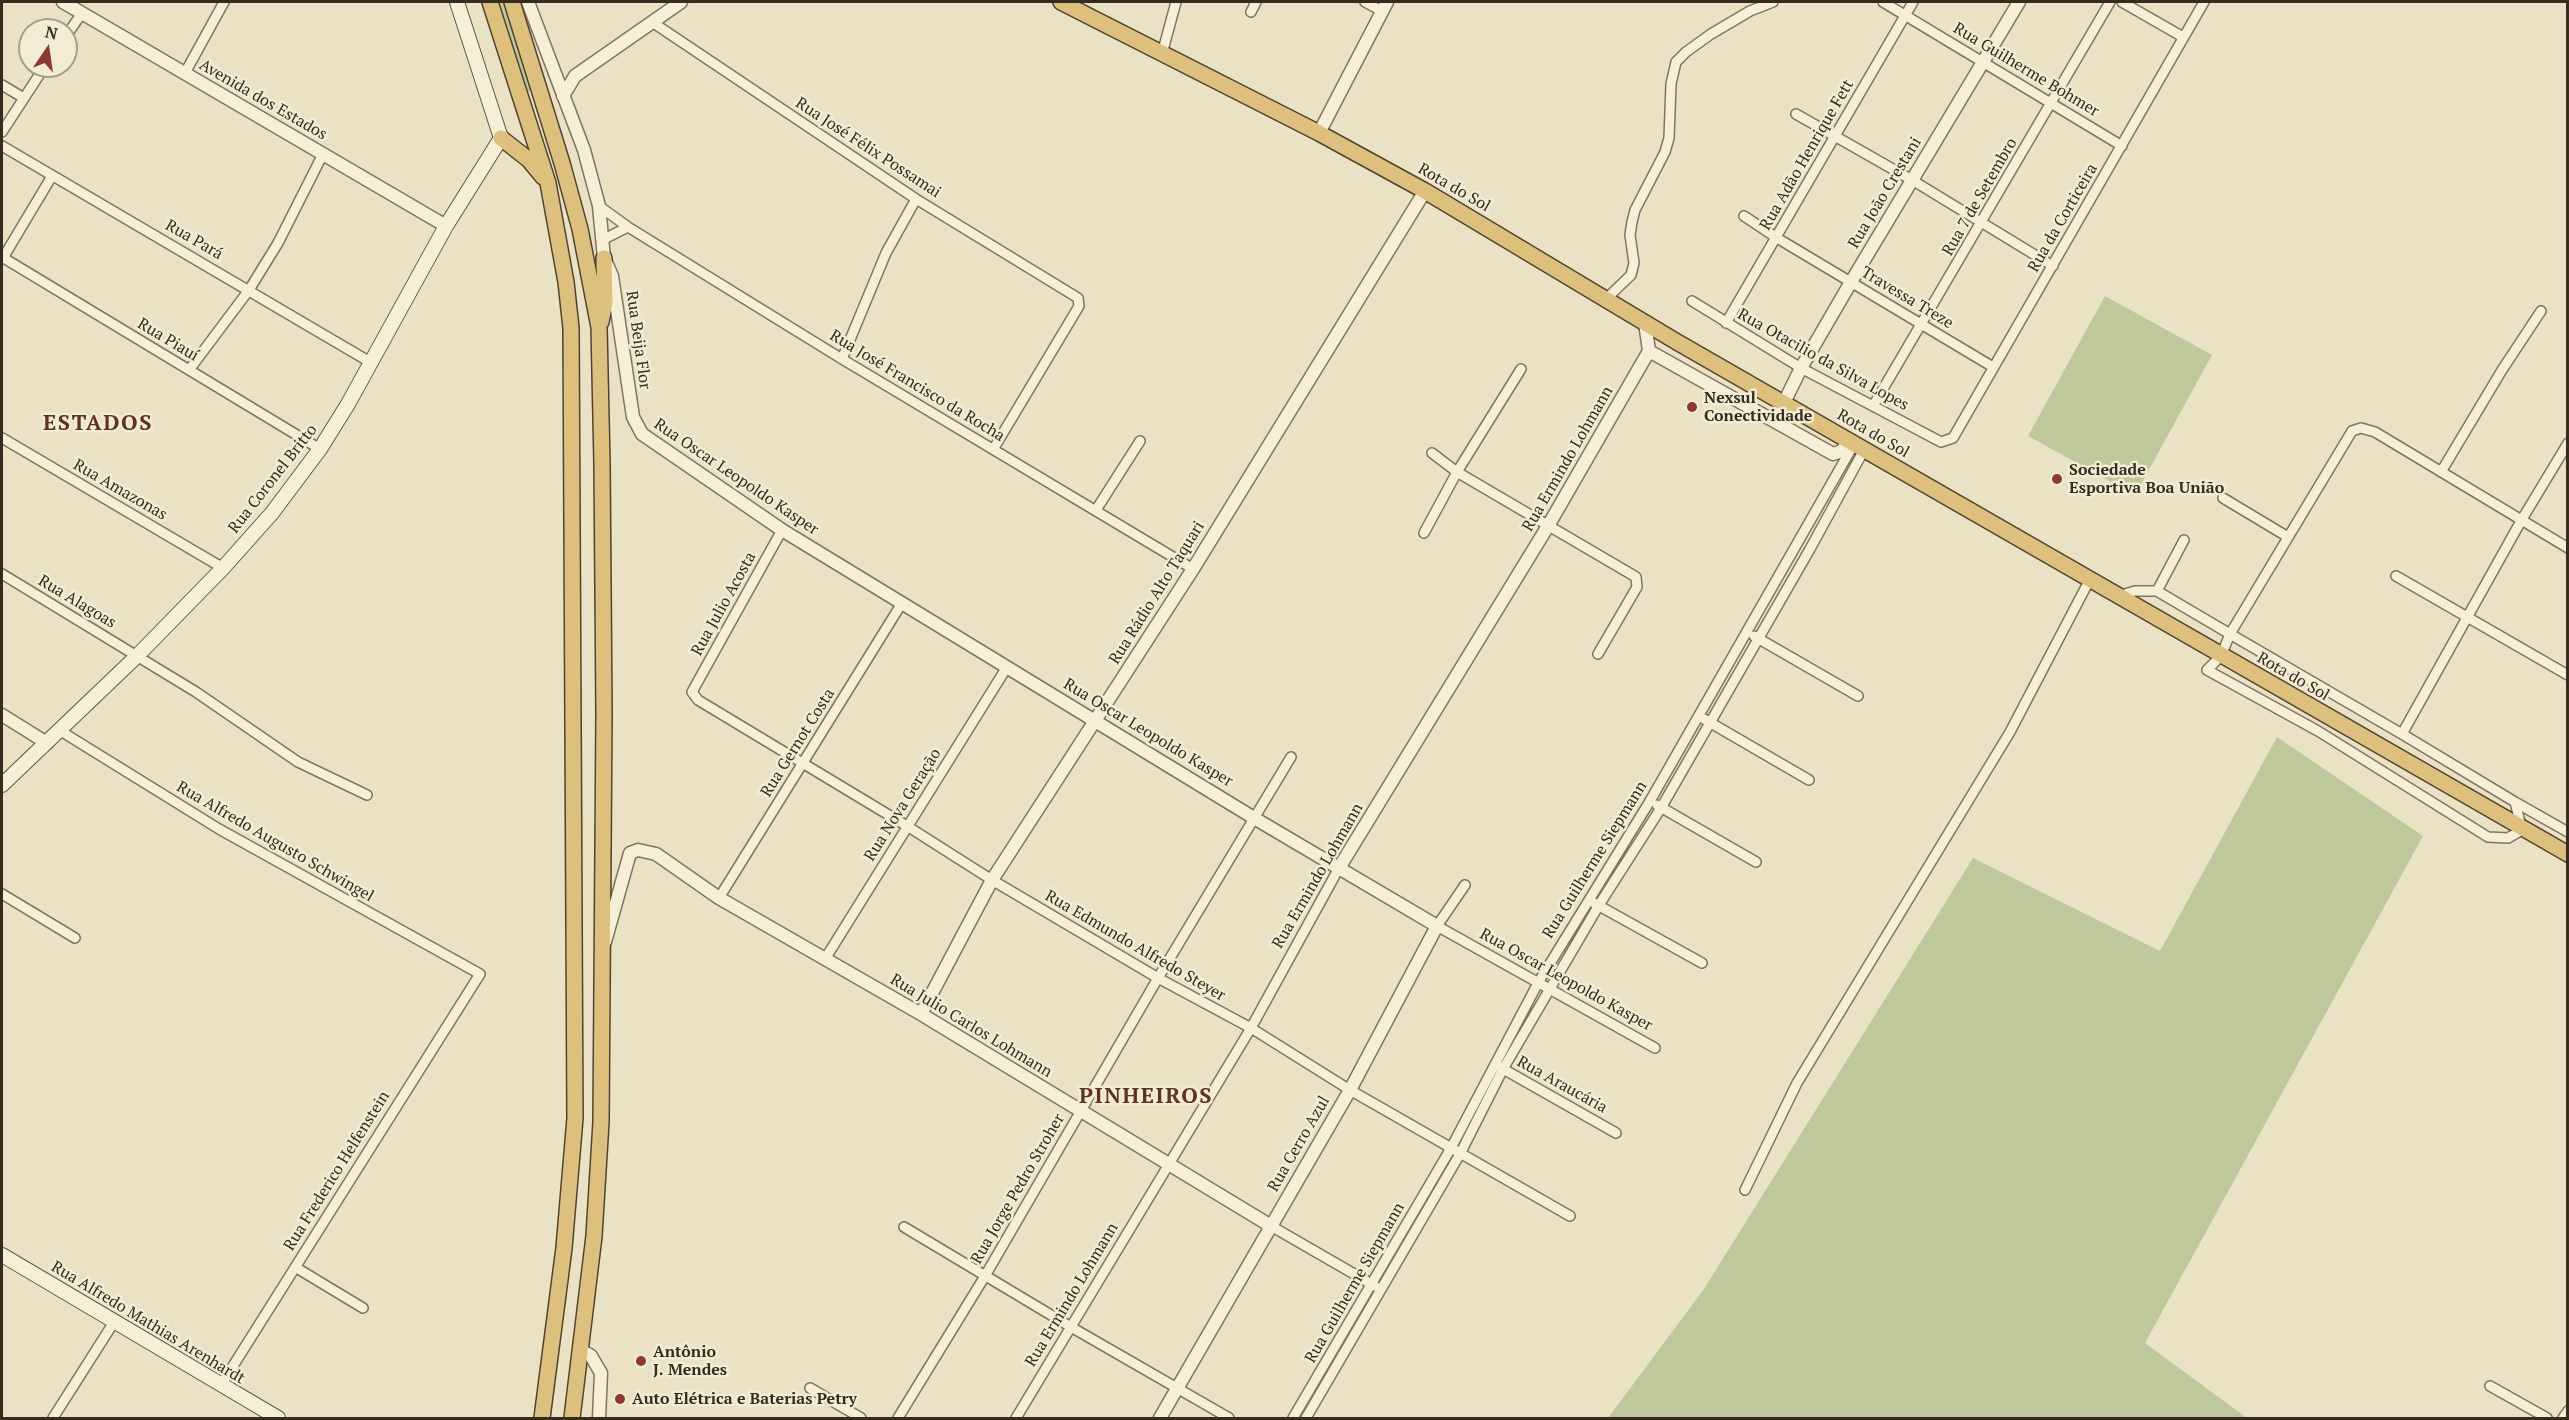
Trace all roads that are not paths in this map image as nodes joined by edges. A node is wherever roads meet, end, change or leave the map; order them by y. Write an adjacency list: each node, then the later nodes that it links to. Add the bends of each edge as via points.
1 (63, 2): 21 (street, Avenida dos Estados)
2 (224, 2): 28 (street)
3 (457, 2): 40 (main road)
4 (490, 2): 46 (highway)
5 (512, 2): 67 (highway, via 574,207)
6 (528, 2): 31 (street, Rua Beija Flor)
7 (681, 2): 24 (street)
8 (1062, 2): 26 (highway, Rota do Sol)
9 (1176, 2): 26 (street)
10 (1256, 2): 20 (street)
11 (1365, 2): 19 (street)
12 (1773, 2): 61 (street, via 1711,34 1676,62 1669,138 1635,210 1630,235 1634,263 1631,275)
13 (1883, 2): 22 (street, Rua Guilherme Bohmer)
14 (1914, 2): 22 (street, Rua Adão Henrique Fett)
15 (2019, 2): 27 (street, Rua João Crestani)
16 (2110, 2): 35 (street, Rua 7 de Setembro)
17 (2122, 2): 25 (street)
18 (2204, 2): 25 (street, Rua da Corticeira)
19 (1385, 6): 38 (street)
20 (1251, 12)
21 (82, 13): 23 (street); 28 (street, Avenida dos Estados)
22 (1905, 15): 27 (street, Rua Guilherme Bohmer); 39 (street, Rua Adão Henrique Fett)
23 (78, 19)
24 (652, 22): 29 (street); 48 (street, Rua José Félix Possamai)
25 (2183, 37): 42 (street, Rua da Corticeira)
26 (1162, 54): 38 (highway, Rota do Sol)
27 (1983, 61): 35 (street, Rua Guilherme Bohmer); 45 (street, Rua João Crestani)
28 (185, 73): 43 (street, Avenida dos Estados)
29 (575, 76): 31 (street); 33 (street)
30 (36, 78): 34 (street)
31 (556, 79): 33 (street, Rua Beija Flor)
32 (2, 85): 34 (street)
33 (563, 96): 49 (street, Rua Beija Flor, via 584,150)
34 (22, 97): 37 (street)
35 (2052, 103): 42 (street, Rua Guilherme Bohmer); 51 (street, Rua 7 de Setembro)
36 (1796, 114): 39 (street)
37 (2, 132)
38 (1320, 133): 47 (highway, Rota do Sol)
39 (1834, 136): 45 (street); 54 (street, Rua Adão Henrique Fett)
40 (501, 138): 46 (highway, via 529,160); 52 (main road, Rua Coronel Britto)
41 (2, 146): 44 (street, Rua Pará)
42 (2122, 146): 58 (street, Rua da Corticeira)
43 (322, 154): 52 (street, Avenida dos Estados); 60 (street, via 282,235)
44 (52, 176): 56 (street); 60 (street, Rua Pará)
45 (1912, 180): 51 (street); 59 (street, Rua João Crestani)
46 (548, 183): 181 (highway, via 566,282 573,377 574,1083 570,1184)
47 (1425, 191): 61 (highway, Rota do Sol); 101 (street, Rua Rádio Alto Taquari)
48 (916, 199): 69 (street, via 886,253); 84 (street, Rua José Félix Possamai, via 1078,298 1079,306)
49 (599, 206): 53 (street, Rua José Francisco da Rocha); 55 (street, Rua Beija Flor)
50 (1744, 216): 54 (street, Travessa Treze)
51 (1982, 223): 58 (street); 66 (street, Rua 7 de Setembro)
52 (446, 226): 70 (main road, Rua Coronel Britto)
53 (628, 227): 55 (street); 69 (street, Rua José Francisco da Rocha)
54 (1777, 238): 59 (street, Travessa Treze); 65 (street, Rua Adão Henrique Fett)
55 (602, 240): 57 (street, Rua Beija Flor)
56 (2, 257): 74 (street, Rua Piauí)
57 (604, 258): 67 (highway, via 605,302); 78 (street, Rua Beija Flor, via 612,276)
58 (2053, 266): 71 (street, Rua da Corticeira)
59 (1851, 282): 66 (street, Travessa Treze); 72 (street, Rua João Crestani)
60 (249, 290): 70 (street, Rua Pará); 74 (street)
61 (1606, 299): 64 (highway, Rota do Sol)
62 (1692, 302): 65 (street, Rua Otacilio da Silva Lopes)
63 (2541, 311): 90 (street)
64 (1645, 323): 68 (street); 75 (highway, Rota do Sol)
65 (1726, 323): 72 (street, Rua Otacilio da Silva Lopes)
66 (1922, 324): 71 (street, Travessa Treze); 76 (street, Rua 7 de Setembro)
67 (599, 327): 151 (highway)
68 (1649, 351): 77 (street); 94 (street, Rua Ermindo Lohmann)
69 (842, 359): 84 (street, Rua José Francisco da Rocha)
70 (370, 362): 85 (main road, Rua Coronel Britto)
71 (1993, 367): 81 (street, Rua da Corticeira, via 1953,438)
72 (1801, 368): 75 (street, Rua João Crestani); 76 (street, Rua Otacilio da Silva Lopes)
73 (1521, 369): 89 (street)
74 (189, 370): 85 (street, Rua Piauí)
75 (1784, 403): 77 (street, Rua João Crestani); 83 (highway, Rota do Sol)
76 (1873, 406): 81 (street, Rua Otacilio da Silva Lopes)
77 (1775, 421): 87 (street)
78 (636, 427): 95 (street, Rua Oscar Leopoldo Kasper, via 649,440)
79 (2, 438): 100 (street, Rua Amazonas)
80 (1140, 441): 92 (street)
81 (1941, 442)
82 (2568, 442): 93 (street)
83 (1855, 445): 87 (street); 88 (street, Rua Guilherme Siepmann); 104 (highway, Rota do Sol)
84 (994, 448): 92 (street, Rua José Francisco da Rocha)
85 (320, 450): 100 (main road, Rua Coronel Britto)
86 (1432, 453): 89 (street)
87 (1842, 456): 88 (street); 109 (street, Rua Guilherme Siepmann)
88 (1856, 464): 111 (street, Rua Guilherme Siepmann)
89 (1457, 472): 94 (street); 96 (street)
90 (2442, 472): 93 (street); 97 (street, via 2375,432 2361,428 2352,431)
91 (2223, 498): 97 (street)
92 (1096, 510): 101 (street, Rua José Francisco da Rocha)
93 (2521, 520): 99 (street); 108 (street)
94 (1548, 526): 112 (street, via 1636,577 1637,587); 142 (street, Rua Ermindo Lohmann)
95 (782, 530): 107 (street, Rua Oscar Leopoldo Kasper); 117 (street, Rua Julio Acosta)
96 (1424, 533)
97 (2288, 537): 110 (street)
98 (2184, 540): 105 (street)
99 (2568, 548)
100 (223, 568): 113 (main road, Rua Coronel Britto)
101 (1193, 569): 121 (street, Rua Rádio Alto Taquari)
102 (2, 574): 113 (street, Rua Alagoas)
103 (2396, 576): 108 (street)
104 (2089, 581): 106 (highway, Rota do Sol); 168 (street, via 2010,732 1797,1083)
105 (2157, 591): 106 (street); 110 (street)
106 (2117, 596): 114 (highway, Rota do Sol)
107 (902, 603): 115 (street, Rua Oscar Leopoldo Kasper); 127 (street, Rua Gernot Costa)
108 (2466, 616): 116 (street); 124 (street)
109 (1746, 632): 111 (street); 120 (street, Rua Guilherme Siepmann)
110 (2230, 634): 114 (street); 124 (street)
111 (1758, 638): 118 (street); 122 (street, Rua Guilherme Siepmann)
112 (1598, 654)
113 (137, 656): 123 (main road, Rua Coronel Britto); 130 (street, Rua Alagoas, via 298,762)
114 (2221, 656): 136 (highway, Rota do Sol); 136 (street, via 2207,670 2318,731 2488,837 2508,838)
115 (1007, 667): 121 (street, Rua Oscar Leopoldo Kasper); 135 (street, Rua Nova Geração)
116 (2568, 675)
117 (692, 692): 127 (street, Rua Edmundo Alfredo Steyer, via 698,700)
118 (1858, 696)
119 (2, 715): 125 (street)
120 (1698, 716): 122 (street); 131 (street, Rua Guilherme Siepmann)
121 (1096, 720): 134 (street, Rua Oscar Leopoldo Kasper); 143 (street, Rua Rádio Alto Taquari)
122 (1709, 722): 128 (street); 133 (street, Rua Guilherme Siepmann)
123 (59, 730): 125 (main road, Rua Coronel Britto); 154 (street, Rua Alfredo Augusto Schwingel, via 219,829)
124 (2402, 734): 132 (street)
125 (46, 743): 129 (main road, Rua Coronel Britto)
126 (1291, 757): 134 (street, Rua Jorge Pedro Stroher)
127 (804, 764): 135 (street, Rua Edmundo Alfredo Steyer); 146 (street, Rua Gernot Costa)
128 (1809, 780)
129 (2, 785)
130 (367, 795)
131 (1650, 801): 133 (street); 138 (street, Rua Guilherme Siepmann)
132 (2515, 802): 136 (street); 137 (street)
133 (1661, 808): 140 (street, Rua Guilherme Siepmann); 141 (street)
134 (1254, 818): 142 (street, Rua Oscar Leopoldo Kasper); 155 (street, Rua Jorge Pedro Stroher)
135 (907, 826): 143 (street, Rua Edmundo Alfredo Steyer); 152 (street, Rua Nova Geração)
136 (2522, 830): 139 (highway, Rota do Sol)
137 (2568, 832)
138 (1617, 851): 140 (street); 147 (street, Rua Guilherme Siepmann)
139 (2568, 854)
140 (1630, 859): 148 (street, Rua Guilherme Siepmann)
141 (1756, 862)
142 (1339, 868): 149 (street, Rua Oscar Leopoldo Kasper); 159 (street, Rua Ermindo Lohmann)
143 (992, 880): 155 (street, Rua Edmundo Alfredo Steyer); 158 (street, Rua Rádio Alto Taquari)
144 (1465, 885): 149 (street, Rua Cerro Azul)
145 (2, 894): 150 (street)
146 (719, 898): 151 (street, Rua Julio Carlos Lohmann, via 656,854 638,850 630,853); 152 (street, Rua Julio Carlos Lohmann)
147 (1588, 900): 148 (street); 156 (street, Rua Guilherme Siepmann)
148 (1599, 905): 153 (street); 157 (street, Rua Guilherme Siepmann)
149 (1437, 926): 156 (street, Rua Oscar Leopoldo Kasper); 162 (street, Rua Cerro Azul)
150 (75, 938)
151 (603, 950): 180 (highway, via 598,1187)
152 (825, 959): 158 (street, Rua Julio Carlos Lohmann)
153 (1702, 963)
154 (480, 974): 173 (street, Rua Frederico Helfenstein)
155 (1158, 978): 159 (street, Rua Edmundo Alfredo Steyer); 163 (street, Rua Jorge Pedro Stroher)
156 (1538, 983): 157 (street, Rua Oscar Leopoldo Kasper); 161 (street, Rua Guilherme Siepmann)
157 (1549, 990): 160 (street, Rua Oscar Leopoldo Kasper); 161 (street, Rua Guilherme Siepmann)
158 (921, 1014): 163 (street, Rua Julio Carlos Lohmann)
159 (1251, 1028): 162 (street, Rua Edmundo Alfredo Steyer); 167 (street, Rua Ermindo Lohmann)
160 (1655, 1048)
161 (1499, 1066): 164 (street, Rua Araucária); 165 (street, Rua Guilherme Siepmann); 166 (street, Rua Guilherme Siepmann)
162 (1350, 1090): 165 (street, Rua Edmundo Alfredo Steyer); 170 (street, Rua Cerro Azul)
163 (1081, 1110): 167 (street, Rua Julio Carlos Lohmann); 174 (street, Rua Jorge Pedro Stroher)
164 (1616, 1133)
165 (1451, 1148): 166 (street, Rua Edmundo Alfredo Steyer); 175 (street, Rua Guilherme Siepmann)
166 (1460, 1154): 169 (street, Rua Edmundo Alfredo Steyer); 176 (street, Rua Guilherme Siepmann)
167 (1169, 1165): 170 (street, Rua Julio Carlos Lohmann); 179 (street, Rua Ermindo Lohmann)
168 (1745, 1190)
169 (1570, 1216)
170 (1271, 1226): 175 (street, Rua Julio Carlos Lohmann); 185 (street, Rua Cerro Azul)
171 (904, 1227): 174 (street)
172 (2, 1255): 178 (main road, Rua Alfredo Mathias Arenhardt)
173 (295, 1267): 177 (street); 182 (street, Rua Frederico Helfenstein)
174 (985, 1276): 179 (street); 194 (street, Rua Jorge Pedro Stroher)
175 (1372, 1284): 176 (street, Rua Julio Carlos Lohmann); 198 (street, Rua Guilherme Siepmann)
176 (1382, 1289): 199 (street, Rua Guilherme Siepmann)
177 (363, 1308)
178 (114, 1322): 182 (main road, Rua Alfredo Mathias Arenhardt); 187 (street)
179 (1071, 1327): 185 (street); 195 (street, Rua Ermindo Lohmann)
180 (581, 1350): 191 (highway); 192 (street, via 591,1356 601,1373)
181 (548, 1374): 189 (highway); 190 (highway)
182 (221, 1385): 188 (main road, Rua Alfredo Mathias Arenhardt)
183 (2490, 1386): 200 (street)
184 (810, 1388): 193 (street)
185 (1177, 1389): 196 (street, Rua Cerro Azul); 197 (street)
186 (2568, 1410): 201 (street)
187 (53, 1419)
188 (278, 1419)
189 (533, 1419)
190 (542, 1419)
191 (572, 1419)
192 (599, 1419)
193 (861, 1419)
194 (898, 1419)
195 (1016, 1419)
196 (1160, 1419)
197 (1229, 1419)
198 (1293, 1419)
199 (1306, 1419)
200 (2547, 1419)
201 (2563, 1419)

